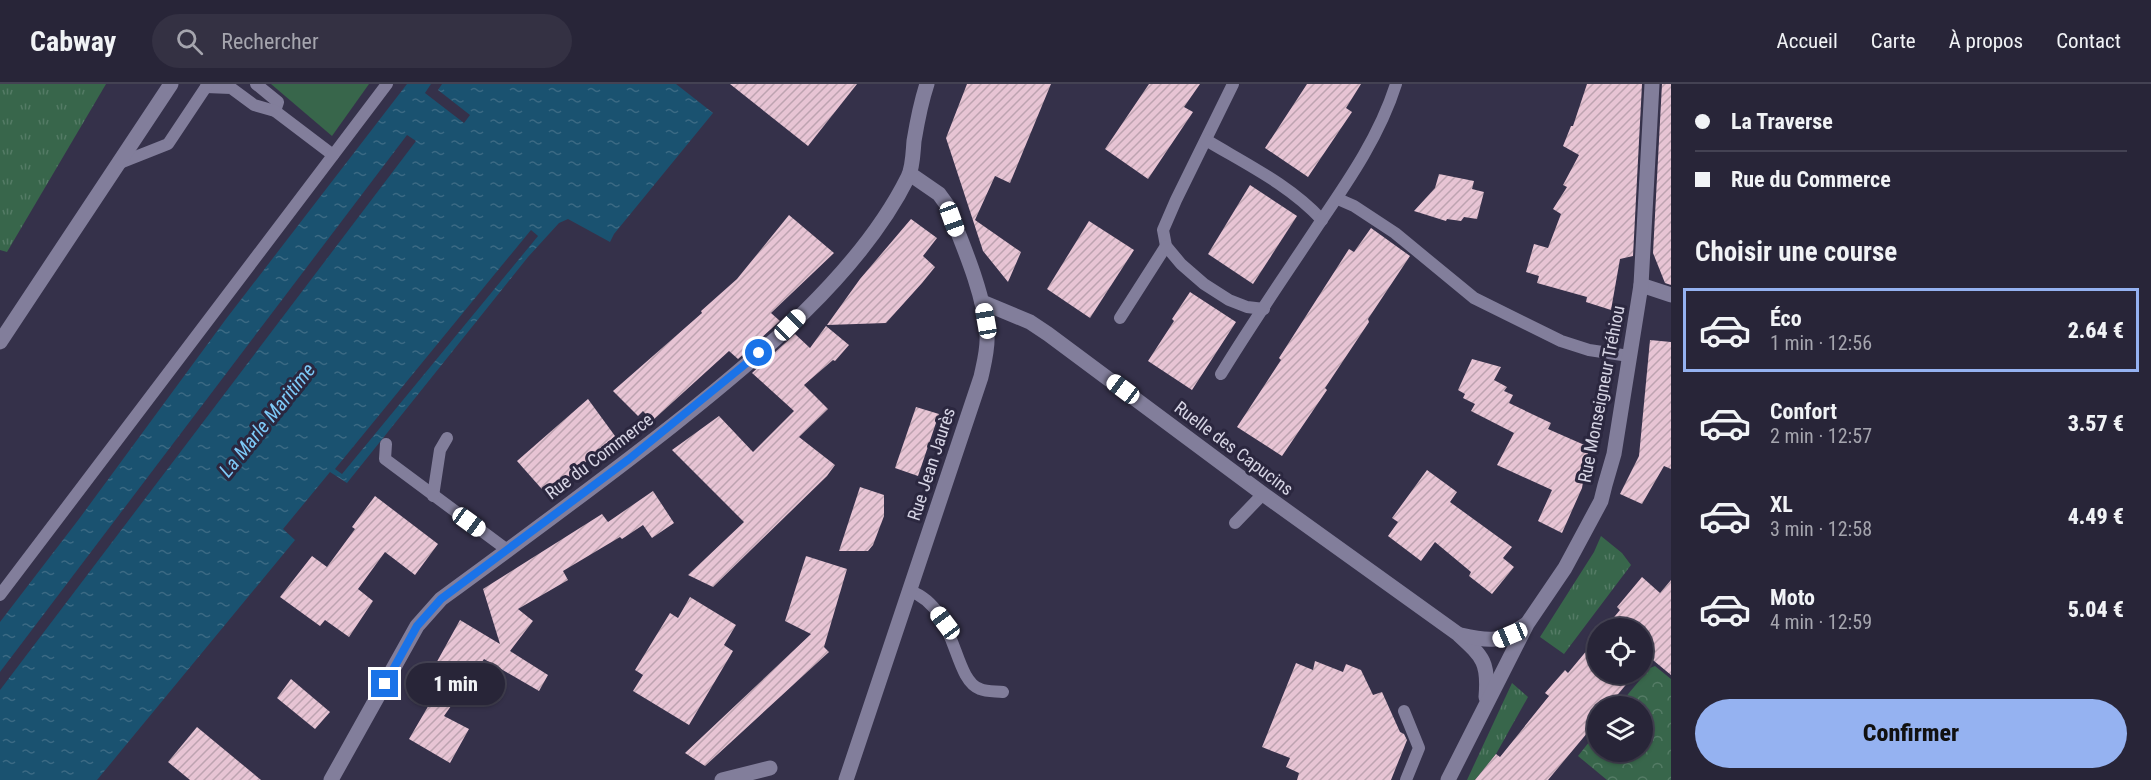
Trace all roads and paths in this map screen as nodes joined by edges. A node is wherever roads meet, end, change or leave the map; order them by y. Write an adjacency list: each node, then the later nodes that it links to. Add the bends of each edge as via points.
1 (171, 84): 12 (street)
2 (256, 84): 9 (lane, via 278,102)
3 (387, 84): 11 (lane)
4 (927, 84): 13 (street)
5 (1233, 84): 10 (lane)
6 (1395, 84): 14 (lane, via 1378,129)
7 (1652, 84): 17 (street, Rue Monseigneur Tréhiou)
8 (207, 85): 9 (lane, via 231,88 254,105); 12 (lane, via 168,144)
9 (275, 111): 11 (lane)
10 (1206, 140): 15 (lane, via 1276,181); 16 (lane, via 1164,230)
11 (333, 155): 32 (lane)
12 (120, 163): 22 (street)
13 (910, 174): 19 (street, Rue Jean Jaurès, via 939,194 947,205); 30 (street, Rue du Commerce, via 859,251 778,338 629,459)
14 (1338, 199): 15 (lane); 23 (lane, via 1395,233 1474,298 1561,341)
15 (1322, 220): 20 (lane)
16 (1166, 246): 20 (lane, via 1204,284 1229,300); 21 (lane)
17 (1641, 285): 18 (street); 23 (street, Rue Monseigneur Tréhiou)
18 (1671, 295)
19 (982, 302): 27 (street, Ruelle des Capucins, via 1048,334); 31 (street, Rue Jean Jaurès, via 987,337 981,377)
20 (1264, 309): 24 (lane)
21 (1120, 318)
22 (0, 342)
23 (1629, 357): 33 (street, Rue Monseigneur Tréhiou, via 1614,454 1601,501 1565,568)
24 (1221, 374)
25 (447, 438): 28 (lane, via 440,450)
26 (387, 444): 28 (lane, via 385,459)
27 (1263, 494): 29 (lane); 34 (street, Ruelle des Capucins)
28 (433, 496): 30 (lane)
29 (1236, 523)
30 (506, 549): 39 (street, Rue du Commerce, via 424,616)
31 (910, 591): 35 (lane, via 921,595 945,623 970,682 980,689); 41 (street, Rue Jean Jaurès)
32 (0, 595)
33 (1527, 624): 34 (street, Ruelle des Capucins, via 1498,640); 36 (street, Rue Monseigneur Tréhiou)
34 (1458, 634): 36 (street, Ruelle des Capucins, via 1485,664)
35 (1003, 692)
36 (1485, 703): 43 (street, Rue Monseigneur Tréhiou)
37 (1404, 711): 42 (lane, via 1419,748)
38 (770, 768): 40 (street)
39 (331, 780)
40 (722, 780)
41 (846, 780)
42 (1406, 780)
43 (1448, 780)

